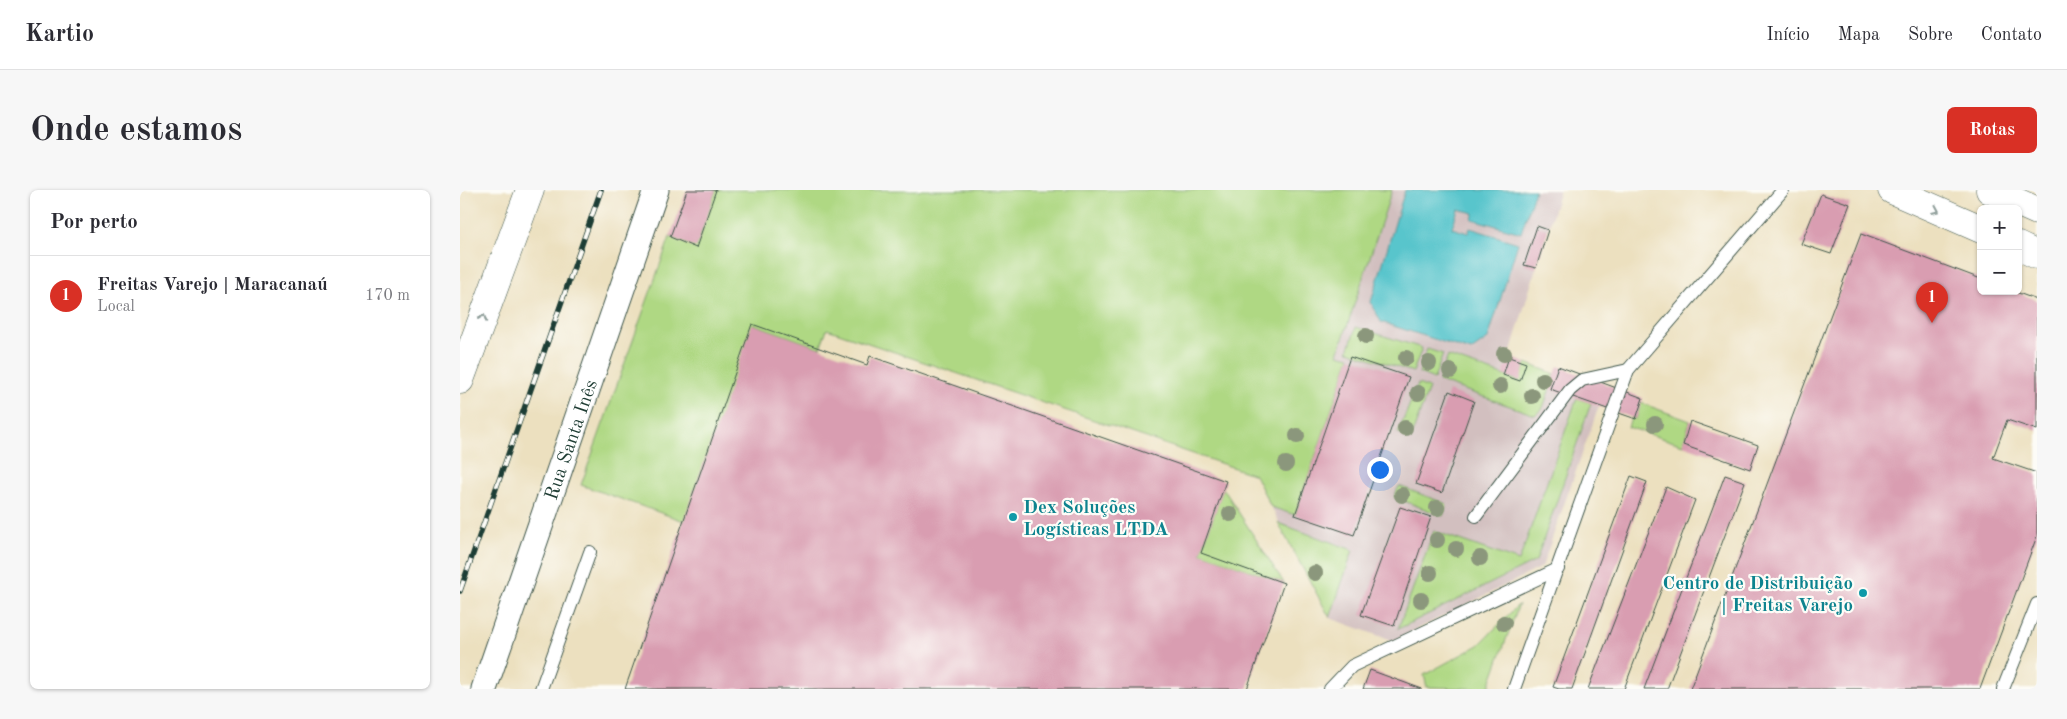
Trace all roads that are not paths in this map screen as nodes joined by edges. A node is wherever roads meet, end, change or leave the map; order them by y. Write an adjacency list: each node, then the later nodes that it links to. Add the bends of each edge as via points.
1 (530, 190): 11 (main road, one-way to 1)
2 (656, 190): 16 (street, Rua Santa Inês)
3 (1783, 190): 10 (lane)
4 (1892, 190): 7 (main road, one-way to 7)
5 (1990, 190): 6 (main road)
6 (2037, 211)
7 (1977, 228)
8 (2022, 248): 9 (main road)
9 (2037, 254)
10 (1628, 370): 12 (lane, via 1582,380 1570,390); 14 (lane)
11 (460, 380)
12 (1476, 516)
13 (590, 552): 17 (lane)
14 (1558, 569): 18 (lane, via 1352,666); 19 (lane)
15 (2037, 604): 20 (lane)
16 (484, 689)
17 (541, 689)
18 (1330, 689)
19 (1514, 689)
20 (2003, 689)

